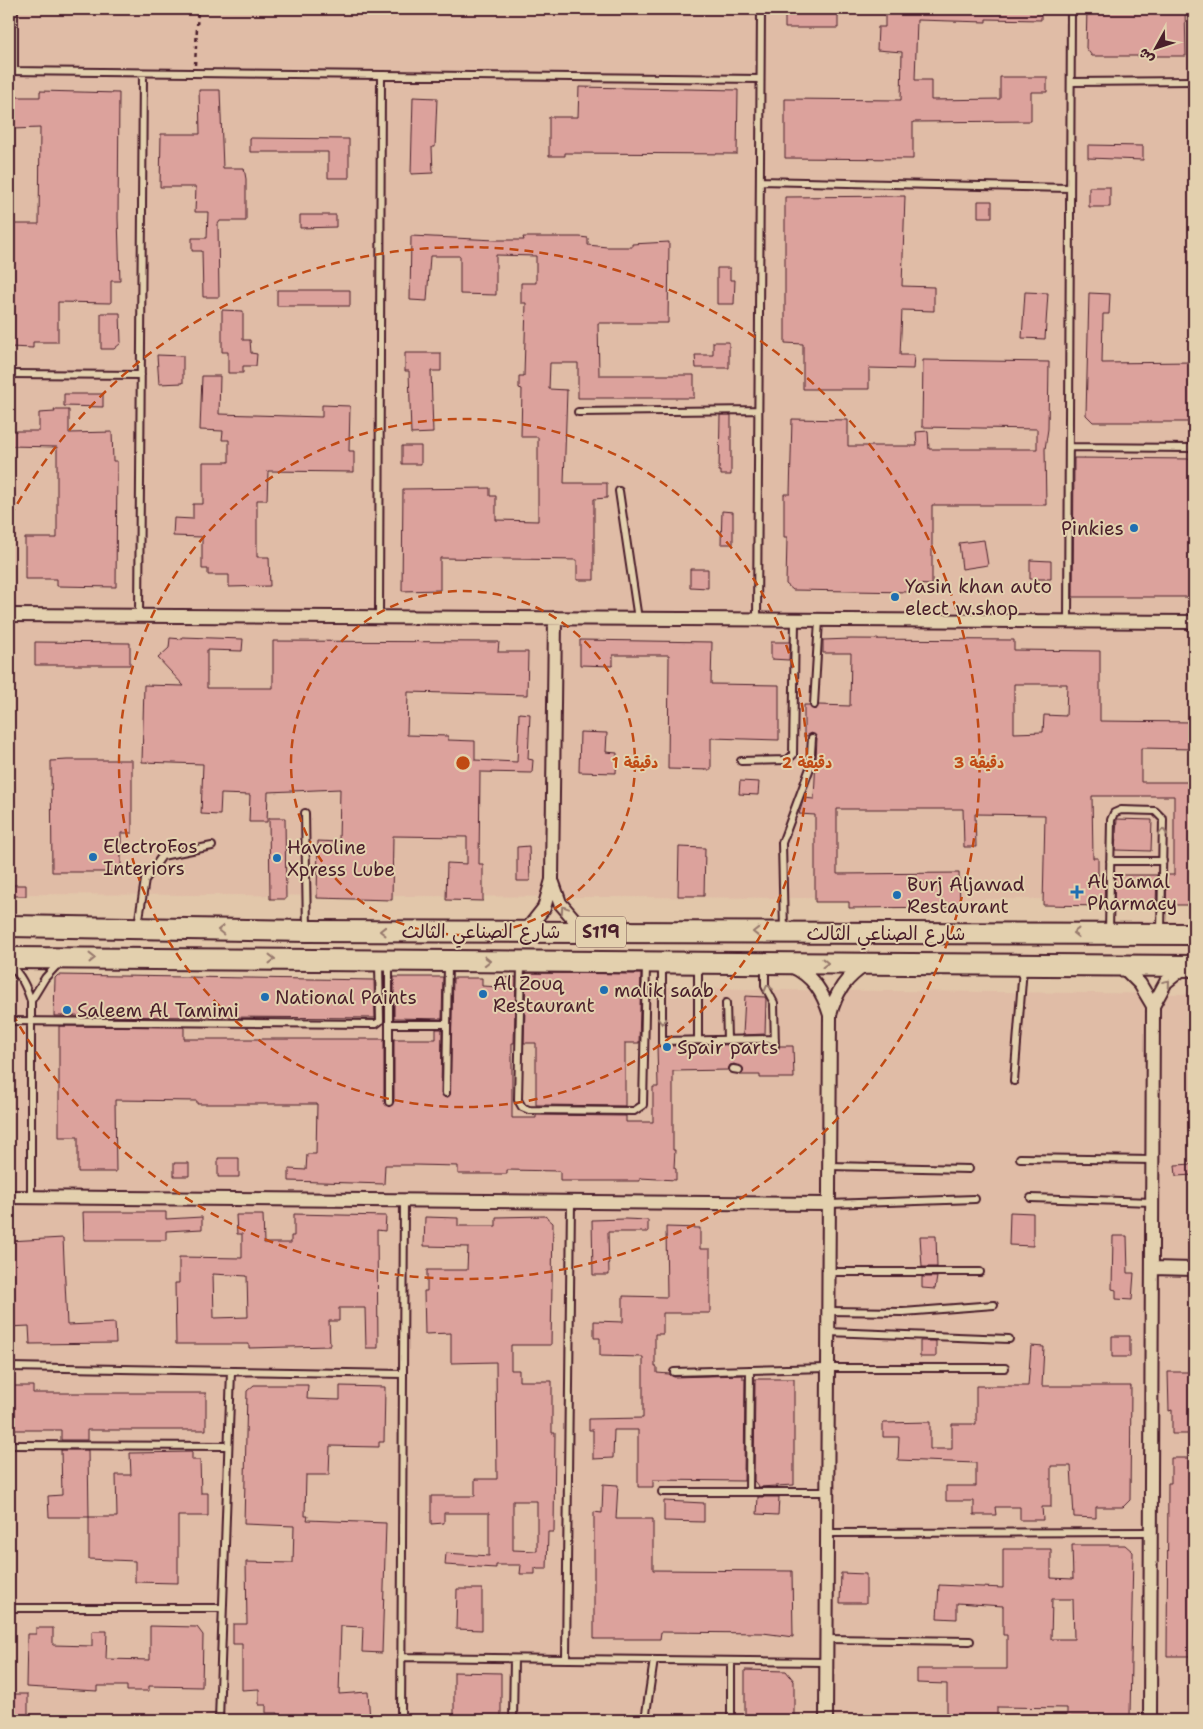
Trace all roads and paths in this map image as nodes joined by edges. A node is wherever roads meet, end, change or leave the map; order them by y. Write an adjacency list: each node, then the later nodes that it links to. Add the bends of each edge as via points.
1 (14, 9): 5 (lane)
2 (198, 9): 7 (path)
3 (761, 9): 9 (lane)
4 (1071, 9): 11 (lane)
5 (11, 71): 6 (lane)
6 (143, 72): 7 (lane); 15 (lane)
7 (195, 73): 8 (lane)
8 (381, 75): 9 (lane); 23 (lane)
9 (760, 79): 12 (lane)
10 (1194, 81): 11 (lane)
11 (1071, 82): 13 (lane)
12 (760, 181): 13 (lane); 16 (lane)
13 (1070, 188): 18 (lane)
14 (9, 374): 15 (lane)
15 (141, 375): 22 (lane)
16 (758, 410): 17 (lane); 26 (lane)
17 (578, 412)
18 (1069, 447): 19 (lane); 29 (lane)
19 (1194, 448)
20 (619, 491): 25 (lane)
21 (9, 615): 22 (street)
22 (139, 616): 23 (street)
23 (379, 618): 24 (street)
24 (555, 618): 25 (street); 38 (street)
25 (638, 619): 26 (street)
26 (757, 620): 27 (street)
27 (796, 620): 28 (street); 33 (lane, via 793,755 787,760)
28 (819, 620): 29 (street); 31 (lane)
29 (1068, 622): 30 (street)
30 (1194, 622)
31 (814, 705)
32 (812, 738): 45 (lane, via 810,768 782,843)
33 (741, 761)
34 (305, 813): 42 (lane)
35 (212, 846): 41 (lane, via 162,856 145,880)
36 (1110, 861): 37 (lane); 37 (lane, one-way to 36, via 1162,815 1155,811 1121,810 1112,816); 46 (lane)
37 (1163, 861): 47 (lane)
38 (552, 880): 43 (street, via 544,908); 44 (street, one-way to 38, via 560,903)
39 (9, 926): 40 (main road, شارع الصناعي الثالث / S119)
40 (77, 927): 41 (main road, شارع الصناعي الثالث / S119); 49 (main road, via 54,937)
41 (138, 928): 42 (main road, شارع الصناعي الثالث / S119, one-way to 41)
42 (307, 931): 43 (main road, شارع الصناعي الثالث / S119, one-way to 42)
43 (526, 932): 44 (main road, شارع الصناعي الثالث / S119)
44 (585, 932): 45 (main road, شارع الصناعي الثالث / S119, one-way to 44)
45 (784, 932): 46 (main road, شارع الصناعي الثالث / S119, one-way to 45)
46 (1109, 933): 47 (main road, شارع الصناعي الثالث / S119)
47 (1161, 933): 48 (main road, شارع الصناعي الثالث / S119)
48 (1194, 934)
49 (9, 940)
50 (9, 958): 51 (main road, شارع الصناعي الثالث / S119)
51 (64, 958): 52 (main road, شارع الصناعي الثالث / S119, one-way to 52); 63 (lane, via 45,978)
52 (384, 960): 53 (main road, شارع الصناعي الثالث / S119); 68 (lane, via 380,1021 376,1024); 69 (lane)
53 (448, 961): 54 (main road, شارع الصناعي الثالث / S119, one-way to 54); 70 (lane)
54 (521, 961): 55 (main road, شارع الصناعي الثالث / S119); 55 (lane, via 518,1100 522,1107 529,1110 634,1111 643,1105)
55 (654, 962): 56 (main road, شارع الصناعي الثالث / S119); 72 (lane, one-way to 72, via 662,1043)
56 (698, 962): 57 (main road, شارع الصناعي الثالث / S119); 72 (lane)
57 (775, 963): 58 (main road, شارع الصناعي الثالث / S119, one-way to 58); 66 (street, via 801,970 814,982); 71 (lane, one-way to 57, via 774,1002 765,986)
58 (868, 963): 60 (main road, شارع الصناعي الثالث / S119); 66 (street, via 843,984 834,998)
59 (9, 964): 63 (lane, via 20,975)
60 (1023, 964): 61 (main road, شارع الصناعي الثالث / S119); 75 (lane)
61 (1121, 965): 62 (main road, شارع الصناعي الثالث / S119); 65 (street, via 1140,984)
62 (1191, 966): 65 (street, one-way to 62, via 1166,982)
63 (31, 1001): 68 (lane)
64 (726, 1003): 73 (lane)
65 (1153, 1006): 79 (street)
66 (830, 1014): 80 (street)
67 (9, 1021): 68 (lane)
68 (31, 1022): 83 (lane)
69 (389, 1024): 70 (lane); 77 (lane)
70 (447, 1024): 76 (lane)
71 (775, 1039): 73 (lane); 74 (lane)
72 (698, 1040): 73 (lane)
73 (727, 1040)
74 (775, 1046)
75 (1014, 1081)
76 (446, 1093)
77 (389, 1102)
78 (1020, 1158): 79 (lane)
79 (1153, 1160): 88 (street)
80 (829, 1166): 81 (lane); 89 (street)
81 (969, 1170)
82 (9, 1197): 83 (street)
83 (31, 1197): 86 (street)
84 (1031, 1198): 88 (lane)
85 (976, 1199): 89 (lane)
86 (404, 1200): 87 (street); 104 (lane)
87 (571, 1202): 89 (street); 118 (lane)
88 (1152, 1202): 90 (street)
89 (829, 1204): 92 (street)
90 (1152, 1268): 91 (street); 110 (street)
91 (1194, 1269)
92 (828, 1272): 93 (lane); 95 (street)
93 (980, 1272)
94 (994, 1305): 95 (lane, via 903,1312)
95 (828, 1311): 96 (street)
96 (828, 1332): 97 (lane); 99 (street)
97 (1009, 1340)
98 (9, 1367): 102 (lane)
99 (828, 1368): 100 (lane); 101 (lane); 109 (street)
100 (1005, 1368)
101 (750, 1370): 103 (lane); 108 (lane)
102 (231, 1371): 104 (lane); 106 (lane)
103 (674, 1372)
104 (403, 1374): 116 (lane)
105 (9, 1445): 106 (lane)
106 (228, 1446): 113 (lane)
107 (662, 1492): 108 (lane)
108 (749, 1492): 109 (lane)
109 (827, 1492): 111 (street)
110 (1151, 1532): 111 (lane); 128 (street)
111 (827, 1533): 114 (street)
112 (9, 1608): 113 (lane)
113 (222, 1608): 122 (lane)
114 (826, 1639): 115 (lane); 121 (street)
115 (970, 1641)
116 (401, 1657): 117 (lane); 123 (lane)
117 (514, 1658): 118 (lane); 124 (lane)
118 (566, 1659): 119 (lane)
119 (654, 1660): 120 (lane); 125 (lane)
120 (732, 1661): 121 (lane); 126 (lane)
121 (826, 1662): 127 (street)
122 (218, 1720)
123 (401, 1720)
124 (514, 1720)
125 (645, 1720)
126 (731, 1720)
127 (826, 1720)
128 (1150, 1720)

